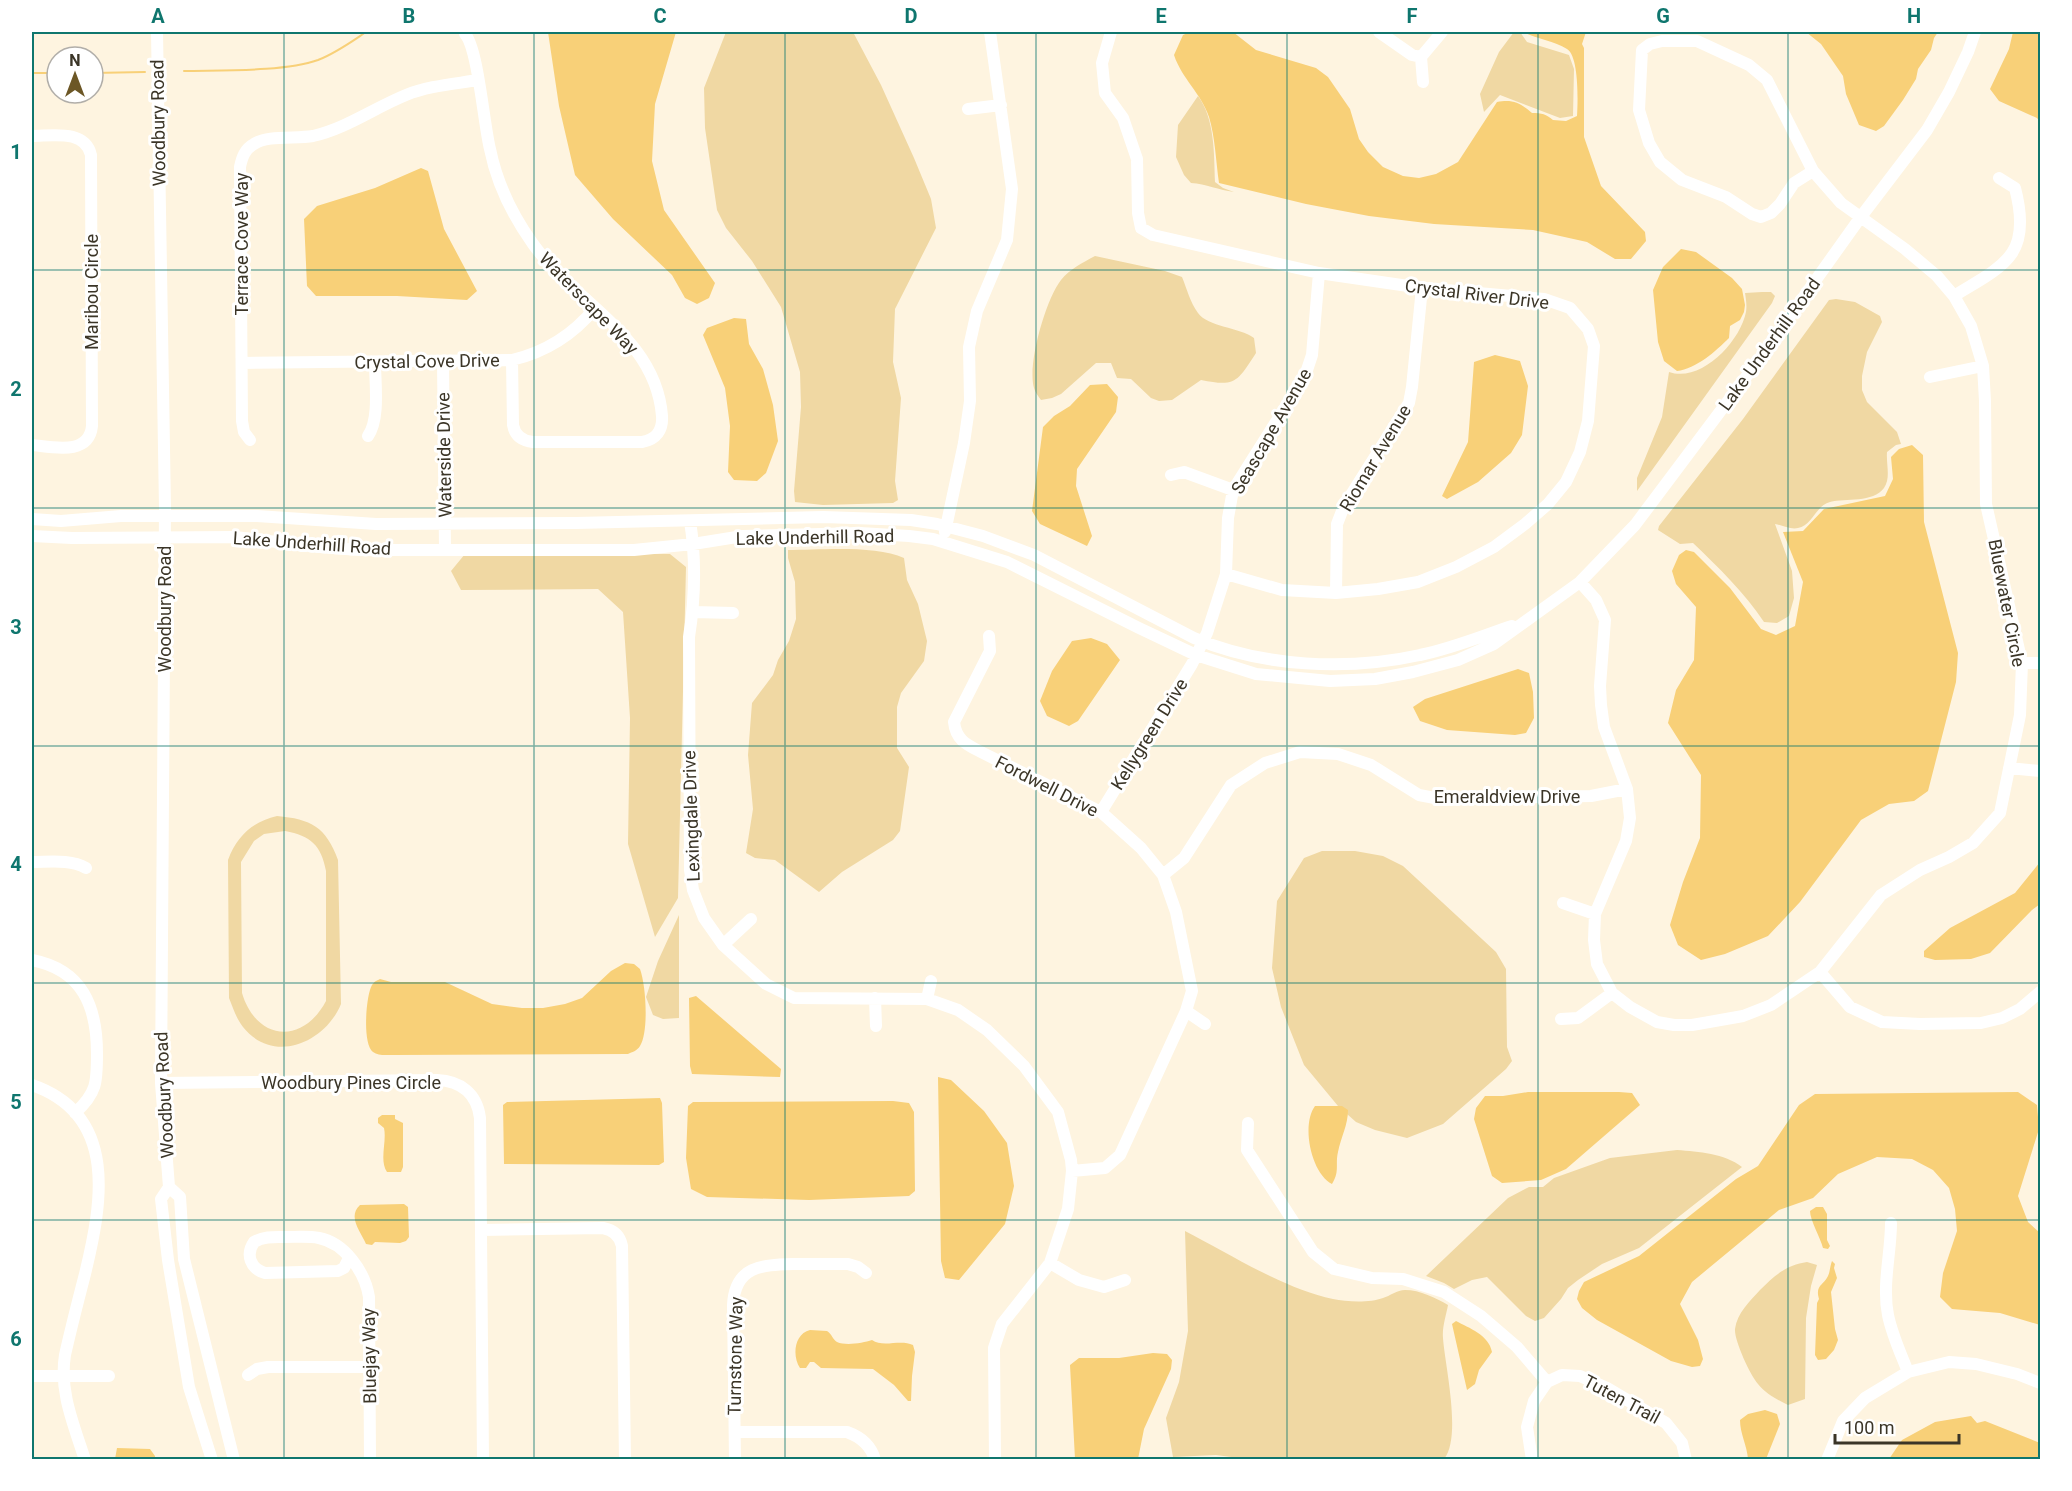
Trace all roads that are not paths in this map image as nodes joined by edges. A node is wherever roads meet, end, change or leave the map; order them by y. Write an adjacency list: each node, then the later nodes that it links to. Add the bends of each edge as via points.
1 (157, 32): 32 (street, Woodbury Road)
2 (990, 32): 11 (street)
3 (1111, 32): 17 (street, Crystal River Drive, via 1102,63 1105,93 1123,118 1137,159 1141,228 1153,235)
4 (1379, 32): 8 (street)
5 (1442, 32): 8 (street)
6 (1975, 32): 16 (street, Lake Underhill Road, via 1949,92 1927,130)
7 (465, 34): 9 (street, Waterscape Way)
8 (1421, 57): 10 (street)
9 (478, 80): 20 (street, Waterscape Way, via 490,149 511,207 548,262); 24 (street, Terrace Cove Way, via 418,90 329,131 298,138 265,139 247,149 240,167)
10 (1423, 82)
11 (1000, 105): 12 (street); 36 (street, via 1012,189 1007,240 977,311 969,347 970,401)
12 (968, 110)
13 (32, 136): 29 (street, Maribou Circle, via 76,137 85,141 90,150 92,402 91,431 83,445)
14 (1813, 171): 14 (street, Bluewater Circle, via 1767,80 1749,65 1697,41 1662,41 1642,50 1639,110 1649,143 1659,162 1682,180 1726,197 1761,217 1771,213 1794,183); 16 (street, Bluewater Circle)
15 (2000, 178): 19 (street, via 2015,188 2019,204 2019,230 2012,253)
16 (1860, 218): 19 (street, Bluewater Circle, via 1913,256); 43 (street, Lake Underhill Road, via 1635,525)
17 (1319, 273): 18 (street, Crystal River Drive); 31 (street, Seascape Avenue, via 1312,355 1305,376)
18 (1422, 288): 44 (street, Riomar Avenue, via 1409,403 1344,506 1337,524); 44 (street, Crystal River Drive, via 1544,299 1570,308 1588,329 1594,345 1588,421 1580,452 1566,482 1548,504 1494,547 1418,582)
19 (1954, 296): 25 (street, Bluewater Circle, via 1971,326)
20 (595, 308): 21 (street, Crystal Cove Drive, via 558,342); 21 (street, Waterscape Way, via 631,342 652,377 662,423 652,439 522,440 513,425)
21 (512, 360): 23 (street, Crystal Cove Drive)
22 (375, 362): 23 (street, Crystal Cove Drive); 24 (street, Crystal Cove Drive); 27 (street, via 375,422)
23 (443, 362): 35 (street, Waterside Drive)
24 (242, 363): 28 (street, Terrace Cove Way, via 242,421)
25 (1983, 366): 26 (street); 51 (street, Bluewater Circle, via 1986,504)
26 (1930, 377)
27 (368, 436)
28 (250, 440)
29 (32, 445)
30 (1171, 475): 31 (street, via 1184,472)
31 (1233, 490): 42 (street, Seascape Avenue)
32 (165, 516): 33 (street, Lake Underhill Road); 35 (street, Lake Underhill Road); 38 (street, Woodbury Road)
33 (32, 519)
34 (690, 521): 35 (street, Lake Underhill Road); 36 (street, Lake Underhill Road, via 867,518); 40 (street, Lexingdale Drive)
35 (444, 524): 41 (street, Waterside Drive)
36 (947, 526): 39 (street); 49 (street, Lake Underhill Road, via 1034,555)
37 (32, 536): 38 (street, Lake Underhill Road)
38 (165, 538): 41 (street, Lake Underhill Road, via 235,537 358,550); 75 (street, Woodbury Road)
39 (943, 542): 40 (street, Lake Underhill Road, via 860,533 743,536); 50 (street, Lake Underhill Road, via 1007,562)
40 (693, 544): 41 (street, Lake Underhill Road, via 634,550); 45 (street, Lexingdale Drive)
41 (445, 549)
42 (1226, 574): 44 (street, Crystal River Drive, via 1282,590); 49 (street, Seascape Avenue)
43 (1580, 582): 47 (street, Lake Underhill Road); 55 (street, Bluewater Circle, via 1596,600 1605,620 1601,705 1604,727)
44 (1336, 593)
45 (693, 612): 46 (street); 63 (street, Lexingdale Drive, via 689,637 690,870 704,918)
46 (733, 614)
47 (1522, 622): 49 (street, Lake Underhill Road, via 1421,655 1378,662 1296,662); 50 (street, Lake Underhill Road, via 1494,644 1458,660 1375,679 1330,681 1256,674)
48 (989, 636): 56 (street, Fordwell Drive, via 990,651 954,722 955,733 983,753)
49 (1203, 642): 50 (street, Seascape Avenue)
50 (1196, 655): 56 (street, Kellygreen Drive)
51 (2022, 663): 52 (street); 53 (street, Bluewater Circle, via 2020,715)
52 (2040, 663)
53 (2009, 768): 54 (street); 65 (street, Bluewater Circle, via 2000,813 1973,843 1881,895)
54 (2040, 771)
55 (1627, 789): 59 (street, Emeraldview Drive, via 1591,796 1440,798 1419,795 1371,765 1338,754 1300,752 1265,763 1232,785 1184,858); 61 (street, Bluewater Circle, via 1630,818 1626,841)
56 (1101, 812): 59 (street, Fordwell Drive, via 1141,848)
57 (32, 862): 58 (street, via 67,862)
58 (86, 868)
59 (1163, 875): 71 (street, Fordwell Drive, via 1176,912 1192,991)
60 (1563, 903): 61 (street)
61 (1595, 914): 68 (street, Bluewater Circle, via 1597,964)
62 (751, 919): 63 (street)
63 (723, 945): 69 (street, Lexingdale Drive, via 766,984 794,998)
64 (32, 960): 77 (street, via 69,976 85,995 94,1015 96,1084 89,1099)
65 (1820, 972): 67 (street, via 1850,1007 1882,1022 1981,1023 2020,1009); 68 (street, Bluewater Circle, via 1771,1005 1743,1016 1692,1025 1657,1022)
66 (931, 981): 70 (street)
67 (2040, 992)
68 (1612, 993): 72 (street, via 1578,1018)
69 (874, 998): 70 (street, Lexingdale Drive); 74 (street)
70 (927, 999): 79 (street, Lexingdale Drive, via 958,1011 987,1030 1023,1066 1058,1112)
71 (1186, 1011): 73 (street); 79 (street, Fordwell Drive, via 1120,1155 1105,1168)
72 (1561, 1020)
73 (1205, 1024)
74 (876, 1026)
75 (161, 1083): 80 (street, Woodbury Road); 82 (street, Woodbury Pines Circle, via 437,1080 459,1084 470,1093 479,1112)
76 (32, 1085): 77 (street, via 54,1095)
77 (75, 1113): 91 (street, via 97,1155 99,1201)
78 (1248, 1123): 93 (street, via 1247,1150 1313,1252 1334,1269 1372,1278 1403,1279 1444,1292 1510,1341)
79 (1072, 1172): 84 (street, Lexingdale Drive, via 1068,1209)
80 (169, 1187): 97 (street, Woodbury Road, via 161,1199 168,1260 189,1387); 98 (street, Woodbury Road, via 180,1197 184,1259)
81 (1891, 1223): 88 (street, via 1888,1316)
82 (481, 1230): 100 (street, Woodbury Pines Circle); 101 (street, via 603,1228 619,1237)
83 (350, 1258): 83 (street, Bluejay Way, via 338,1271 266,1273 255,1268 249,1252 254,1242 264,1237 311,1237 336,1245); 87 (street, Bluejay Way, via 368,1288)
84 (1050, 1263): 86 (street, via 1079,1280 1104,1287); 104 (street, Lexingdale Drive, via 1002,1324 994,1348)
85 (866, 1273): 95 (street, Turnstone Way, via 848,1264 770,1265 743,1276 733,1305)
86 (1125, 1280)
87 (370, 1367): 89 (street, via 268,1367); 99 (street, Bluejay Way)
88 (1908, 1372): 94 (street, via 1949,1362 1976,1364); 107 (street, via 1865,1398 1843,1421)
89 (248, 1375)
90 (32, 1376): 91 (street)
91 (63, 1376): 92 (street); 96 (street, via 65,1396)
92 (109, 1376)
93 (1547, 1382): 105 (street, via 1534,1401 1527,1427); 106 (street, Tuten Trail, via 1562,1375 1580,1376 1606,1388 1666,1423 1682,1443)
94 (2040, 1383)
95 (735, 1432): 102 (street, Turnstone Way); 103 (street, via 847,1432 867,1444)
96 (85, 1460)
97 (212, 1460)
98 (234, 1460)
99 (370, 1460)
100 (483, 1460)
101 (625, 1460)
102 (735, 1460)
103 (875, 1460)
104 (995, 1460)
105 (1532, 1460)
106 (1686, 1460)
107 (1827, 1460)

